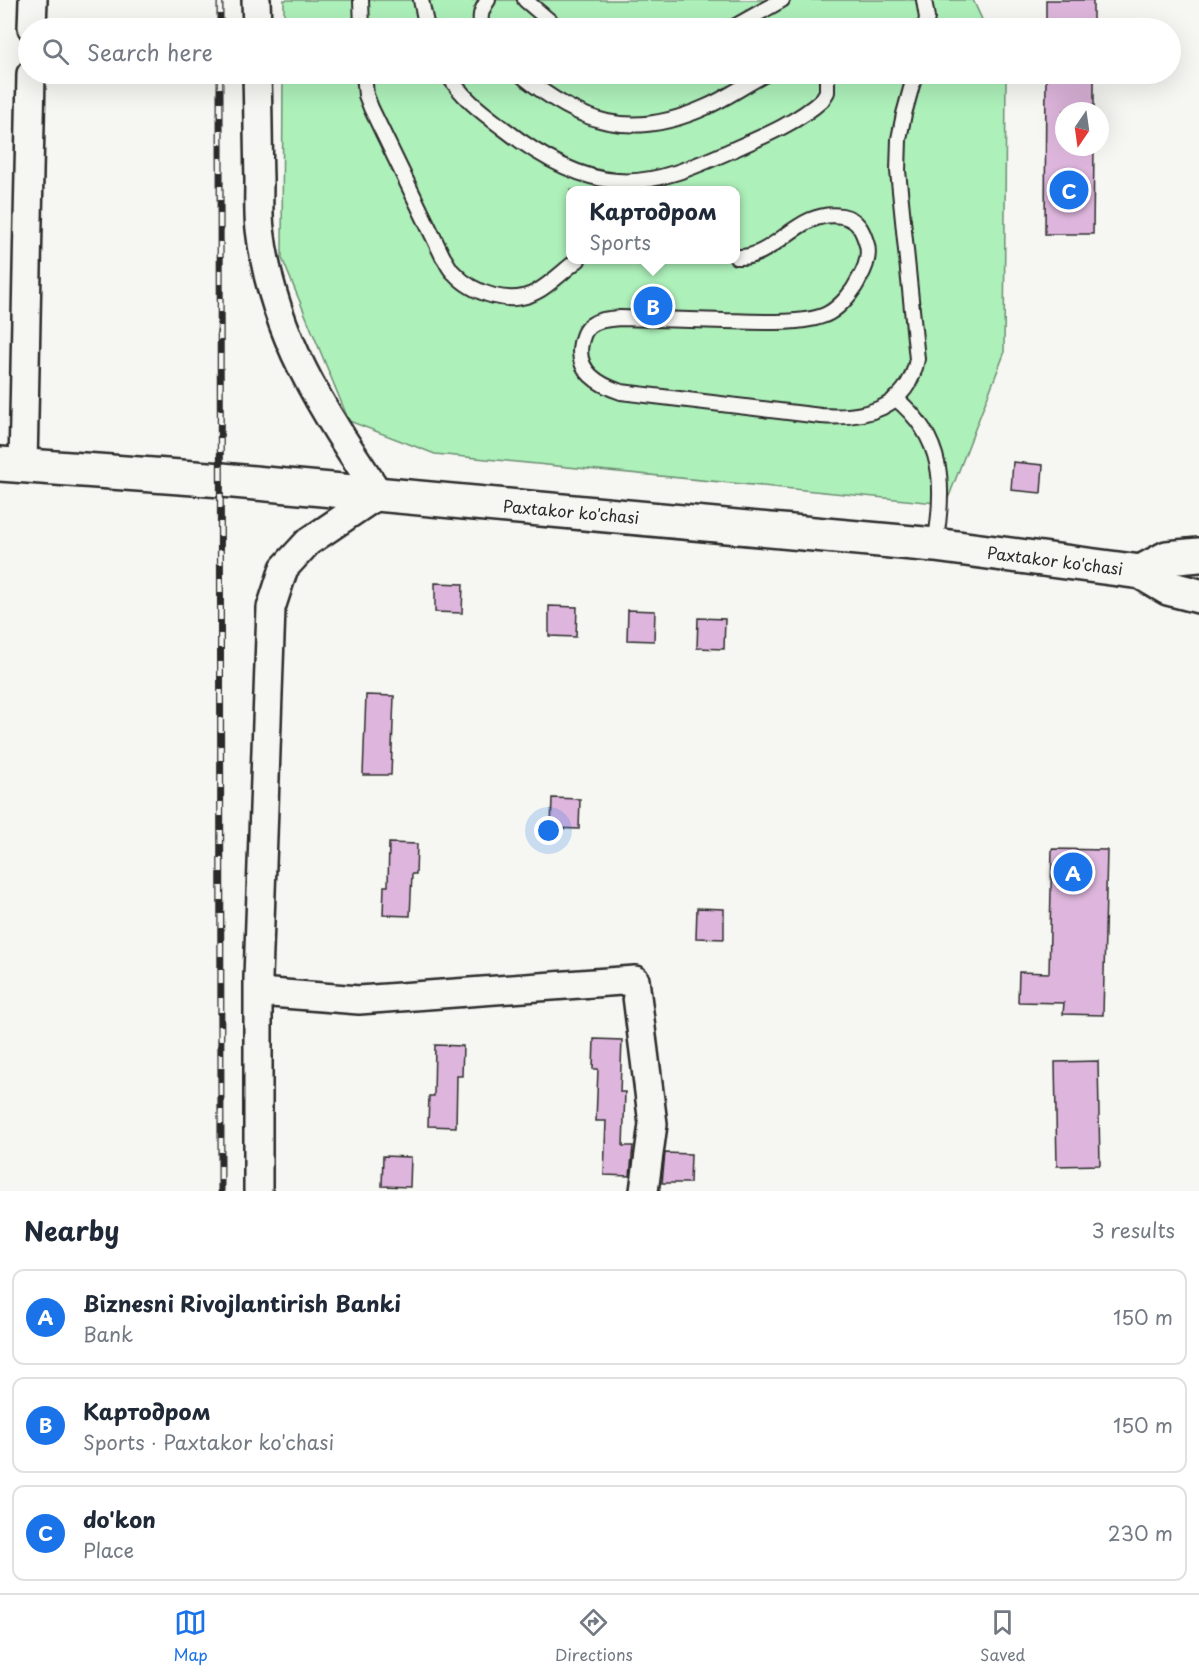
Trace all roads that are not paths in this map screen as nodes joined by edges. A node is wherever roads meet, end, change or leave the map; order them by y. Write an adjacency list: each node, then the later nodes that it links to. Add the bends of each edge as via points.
1 (33, 0): 9 (street)
2 (256, 0): 10 (street)
3 (361, 0): 11 (lane)
4 (421, 0): 12 (lane)
5 (488, 0): 13 (lane)
6 (525, 0): 14 (lane)
7 (782, 0): 15 (lane)
8 (924, 0): 16 (lane)
9 (32, 18)
10 (257, 18)
11 (362, 18)
12 (425, 18)
13 (480, 18)
14 (546, 18)
15 (750, 18)
16 (927, 18)
17 (30, 84): 28 (street)
18 (257, 84): 29 (street, via 259,228 269,284 308,384)
19 (365, 84): 26 (lane, via 371,108 453,273 492,295 522,297 537,291)
20 (456, 84): 23 (lane, via 471,102 515,137 565,167 617,181 641,180 690,168 765,136 822,100)
21 (535, 84): 22 (lane, via 593,120 632,126 680,117)
22 (748, 84)
23 (827, 84)
24 (912, 84): 27 (lane, via 899,140 898,171 917,359 915,372)
25 (740, 257): 27 (lane, via 753,255 816,217 831,215 858,223 868,250 865,269 856,286 828,313 808,319 767,322 603,320 585,330 579,352 583,367 604,386 621,392 821,416 866,414)
26 (573, 264)
27 (896, 398): 30 (lane, via 918,419 934,447 940,502)
28 (11, 465): 29 (main road, Paxtakor ko'chasi)
29 (379, 494): 30 (main road, Paxtakor ko'chasi); 34 (street, via 308,542 284,568 271,608)
30 (935, 545): 32 (main road, Paxtakor ko'chasi)
31 (1199, 555): 32 (main road, Paxtakor ko'chasi, via 1167,558)
32 (1141, 572): 33 (main road, Paxtakor ko'chasi, via 1168,588)
33 (1199, 596)
34 (259, 992): 35 (street); 36 (street, via 359,1000 635,980 653,1124)
35 (258, 1191)
36 (644, 1191)

